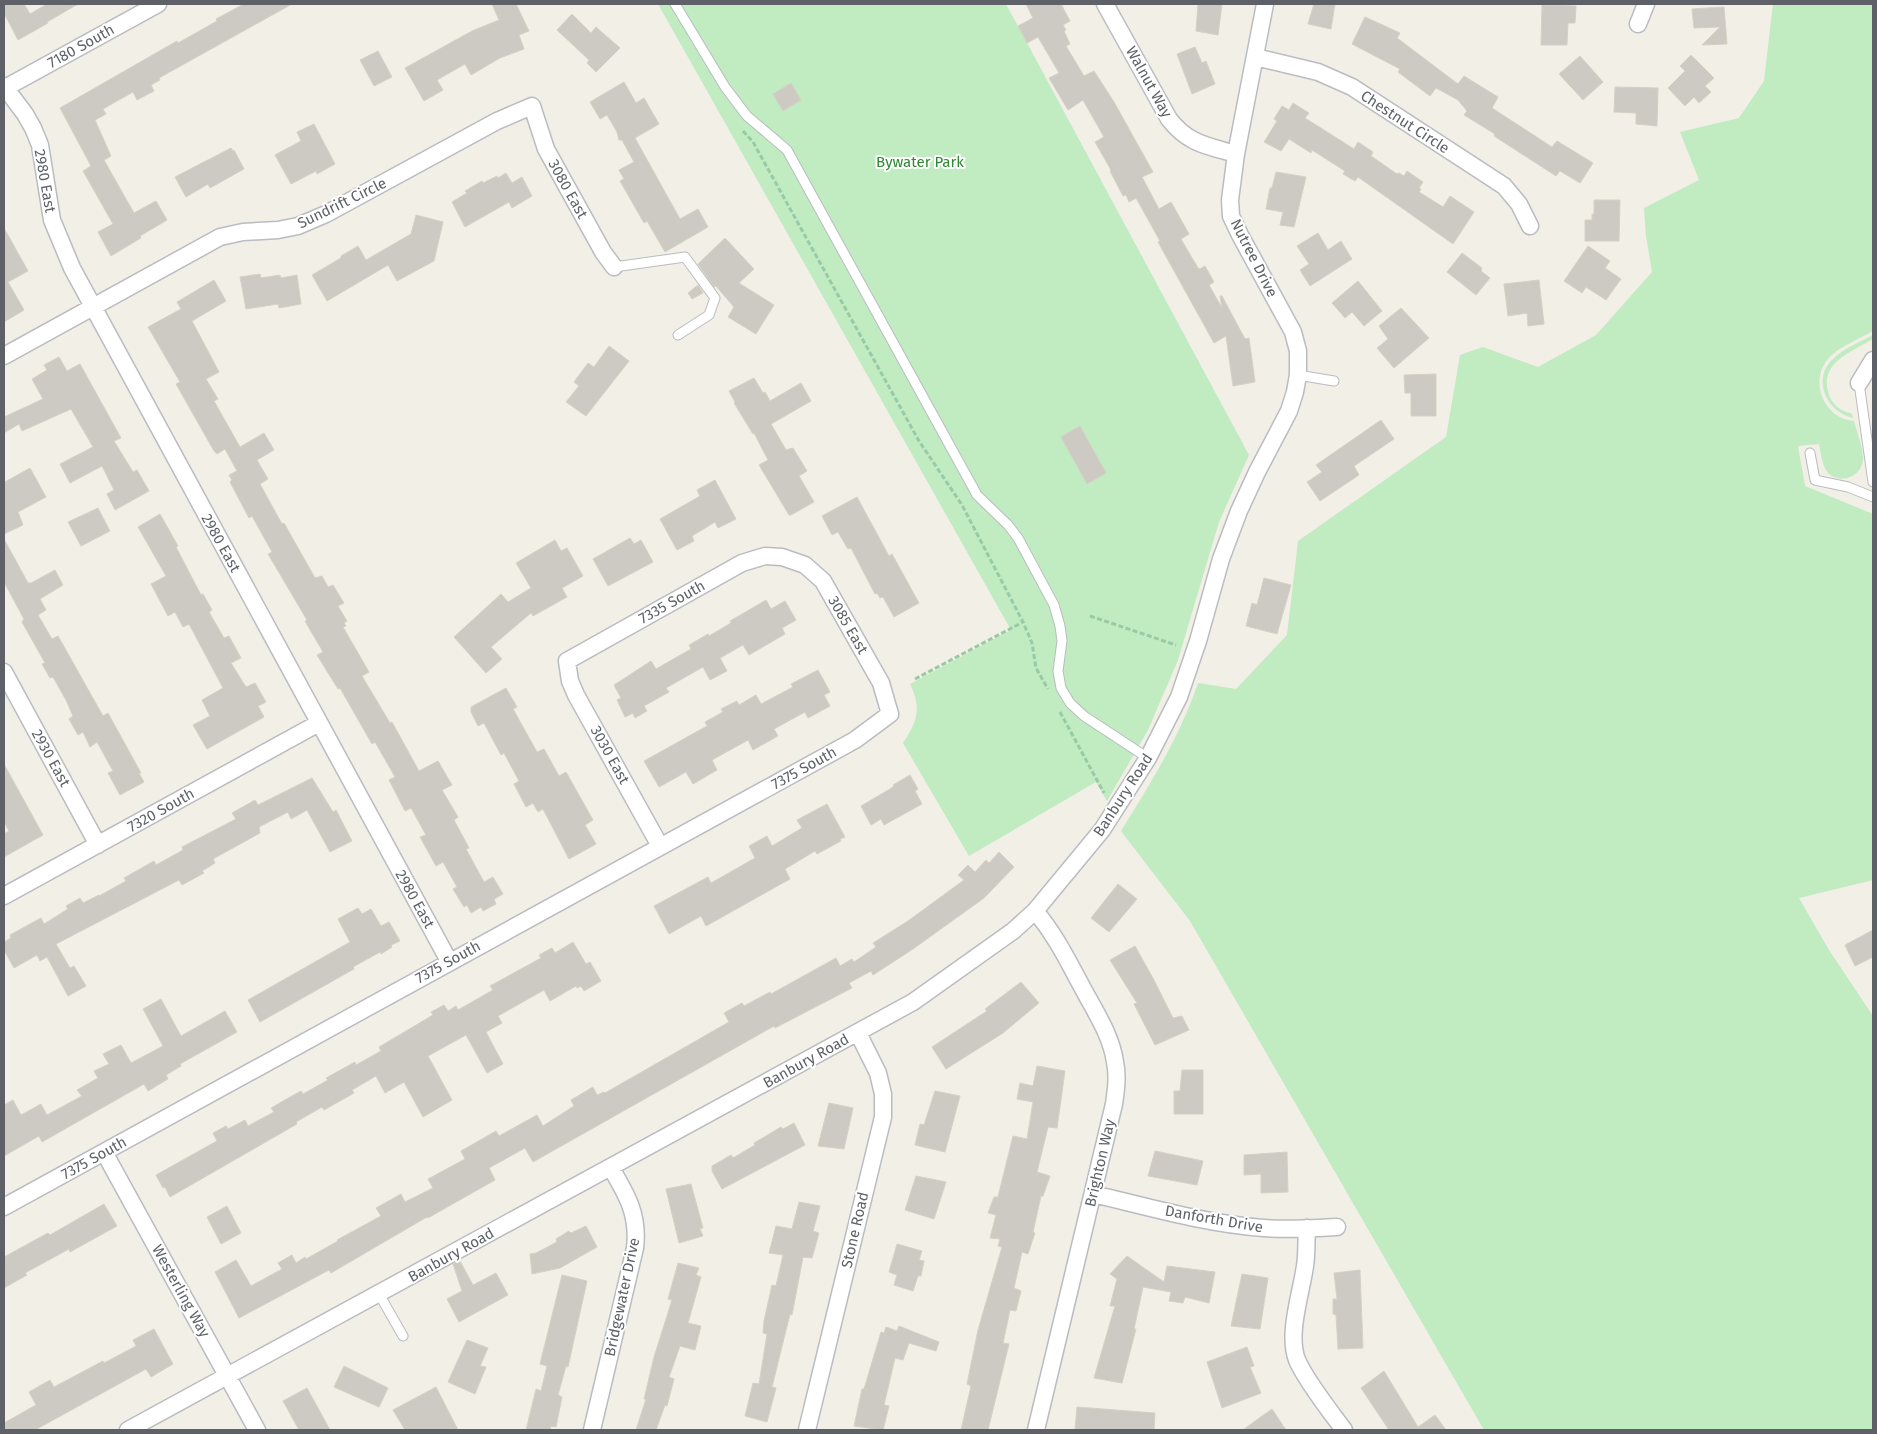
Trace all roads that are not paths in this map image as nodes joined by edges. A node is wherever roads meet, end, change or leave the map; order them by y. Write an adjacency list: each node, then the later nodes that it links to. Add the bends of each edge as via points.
1 (158, 4): 8 (street, 7180 South)
2 (675, 4): 29 (lane, via 725,87 747,116 787,150 977,495 1018,538 1054,605 1062,641 1058,670 1070,703 1084,716)
3 (1105, 4): 10 (street, Walnut Way, via 1176,129 1201,144)
4 (1265, 4): 7 (street, Nutree Drive)
5 (1646, 4): 6 (street)
6 (1638, 24)
7 (1255, 57): 10 (street, Nutree Drive); 11 (street, Chestnut Circle, via 1318,72 1352,87 1504,186 1519,204)
8 (4, 87): 13 (street, 2980 East, via 25,114 40,145 52,220)
9 (532, 106): 12 (street, 3080 East, via 546,149); 13 (street, Sundrift Circle, via 496,121 326,214 298,226 220,237)
10 (1236, 154): 17 (street, Nutree Drive, via 1230,200 1232,216 1293,332 1298,351)
11 (1530, 226)
12 (614, 267): 14 (lane, via 685,257 715,298 709,315)
13 (93, 307): 15 (street, Sundrift Circle); 28 (street, 2980 East)
14 (678, 335)
15 (4, 356)
16 (1873, 360): 19 (street)
17 (1298, 375): 18 (lane); 21 (street, Nutree Drive, via 1289,411)
18 (1334, 381)
19 (1858, 383): 22 (lane)
20 (1810, 453): 23 (lane, via 1815,480 1848,486)
21 (1257, 472): 29 (street, Banbury Road, via 1221,559 1179,697)
22 (1873, 482)
23 (1873, 497)
24 (782, 557): 25 (street, 7335 South, via 765,556 742,564); 27 (street, 3085 East, via 805,565 823,582 881,683)
25 (567, 661): 31 (street, 3030 East, via 576,696)
26 (4, 672): 30 (street, 2930 East)
27 (890, 714): 31 (street, 7375 South, via 855,740)
28 (319, 723): 30 (street, 7320 South); 34 (street, 2980 East)
29 (1148, 758): 33 (street, Banbury Road, via 1102,830)
30 (98, 845): 32 (street, 7320 South)
31 (660, 846): 34 (street, 7375 South)
32 (4, 896)
33 (1035, 911): 35 (street, Banbury Road, via 966,966 913,1002); 38 (street, Brighton Way, via 1050,928 1102,1024 1115,1062 1114,1104)
34 (450, 961): 36 (street, 7375 South)
35 (858, 1033): 37 (street, Banbury Road); 48 (street, Stone Road, via 878,1072 883,1094 882,1117)
36 (104, 1152): 39 (street, 7375 South); 44 (street, Westerling Way)
37 (611, 1168): 42 (street, Banbury Road); 47 (street, Bridgewater Drive, via 630,1203 636,1234)
38 (1093, 1194): 41 (street, Danforth Drive, via 1202,1220 1266,1228); 49 (street, Brighton Way)
39 (4, 1207)
40 (1337, 1227): 41 (street, Danforth Drive)
41 (1306, 1228): 50 (street, via 1306,1264 1294,1347 1304,1373)
42 (379, 1294): 43 (lane); 44 (street, Banbury Road)
43 (402, 1336)
44 (228, 1376): 45 (street, Banbury Road); 46 (street, Westerling Way)
45 (128, 1430)
46 (257, 1430)
47 (592, 1430)
48 (807, 1430)
49 (1036, 1430)
50 (1344, 1430)

